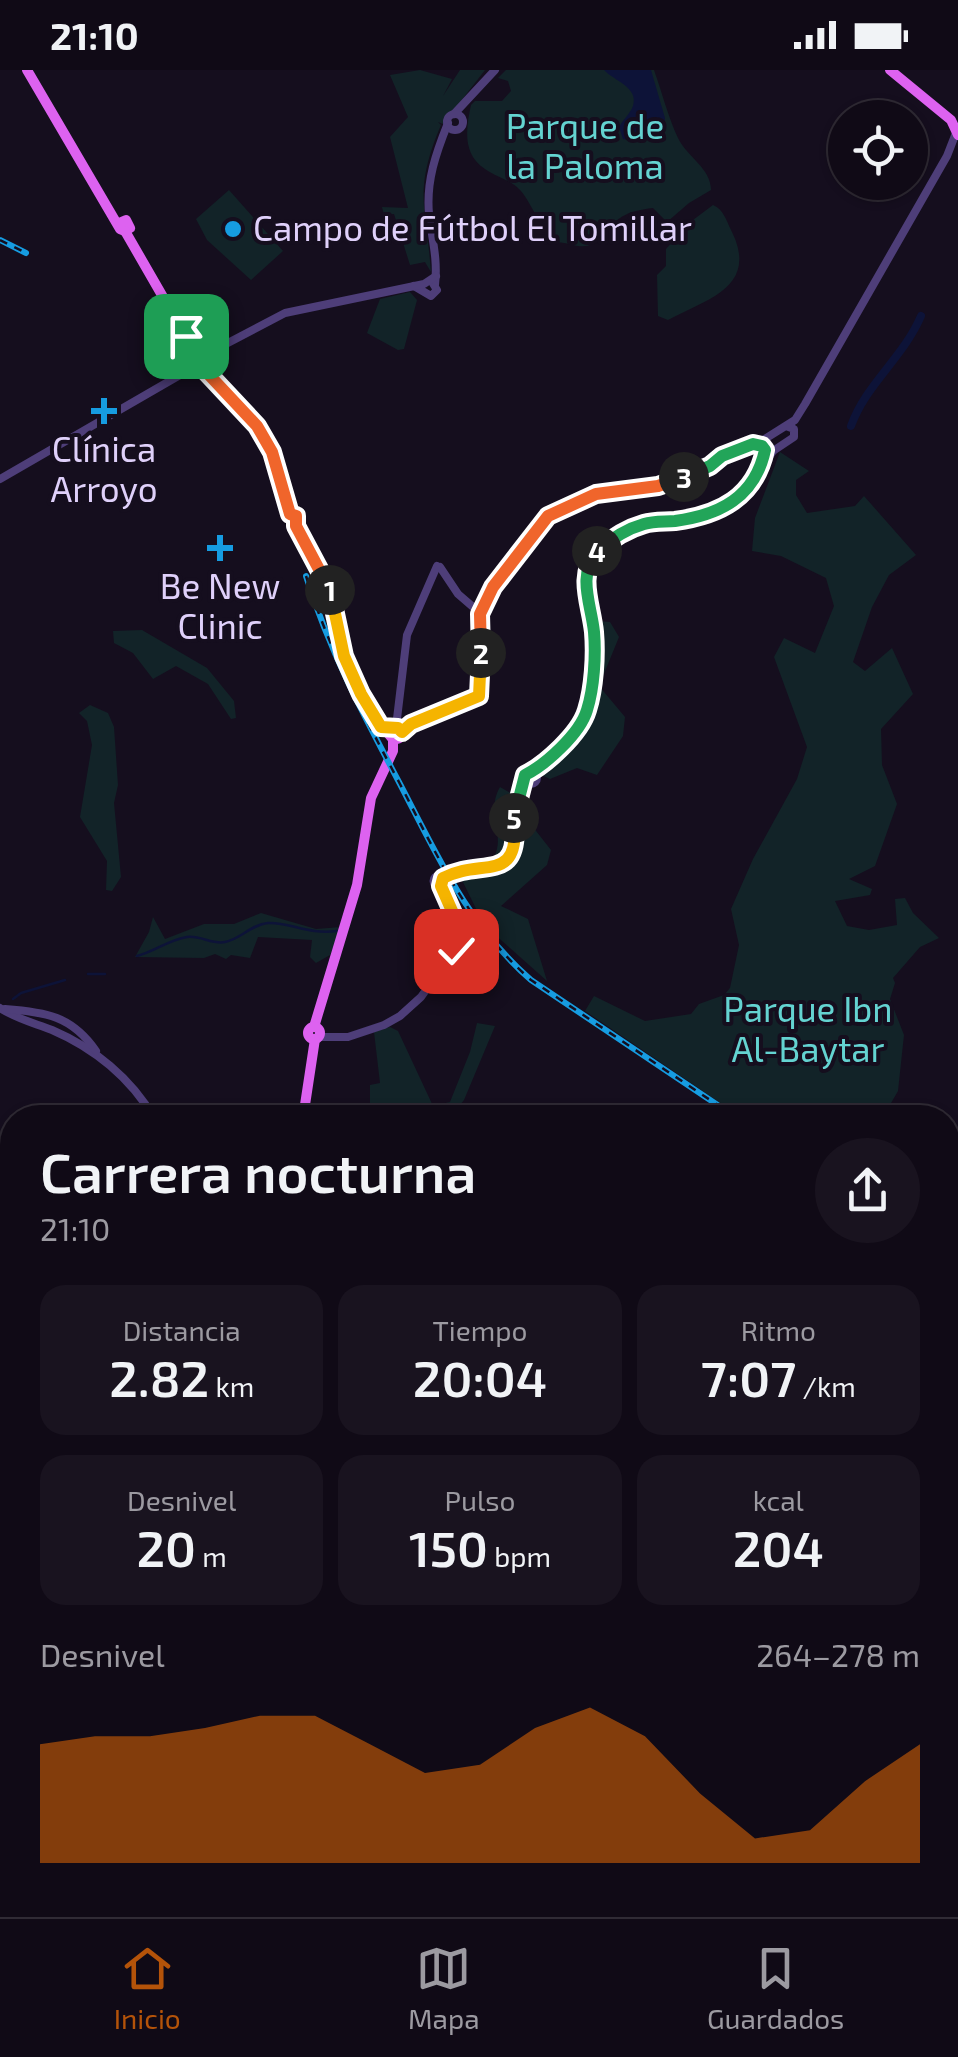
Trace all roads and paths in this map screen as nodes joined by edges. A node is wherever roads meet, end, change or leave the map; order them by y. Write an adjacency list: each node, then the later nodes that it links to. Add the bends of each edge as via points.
1 (27, 70): 10 (main road)
2 (495, 70): 4 (street)
3 (894, 70): 8 (main road)
4 (466, 103): 5 (street); 6 (street)
5 (454, 114): 6 (street); 7 (street)
6 (462, 120): 7 (street, via 456,129)
7 (448, 123): 10 (street, via 433,162 428,204 437,254 427,284 285,313)
8 (957, 126): 11 (street, via 947,156)
9 (958, 147): 11 (street)
10 (201, 360): 13 (street); 15 (main road, via 266,440 292,519 329,588 344,656 361,694)
11 (791, 428): 12 (street); 12 (street, via 792,438)
12 (763, 446): 14 (street, via 669,483 596,494 548,516); 20 (street, via 761,469 728,507 648,522 594,554 584,577 594,641 587,711 534,772 526,773 513,811 512,856 442,882 458,946 421,997 395,1020 359,1035)
13 (0, 479)
14 (480, 614): 15 (street, via 479,696); 15 (street, via 439,566 407,635)
15 (394, 735): 20 (main road, via 371,798 357,885)
16 (0, 1008): 17 (street); 18 (street)
17 (46, 1014): 18 (street); 19 (street)
18 (42, 1025): 19 (street, via 78,1040); 21 (street)
19 (83, 1033): 21 (street)
20 (317, 1034): 23 (main road)
21 (102, 1059): 22 (street)
22 (145, 1105)
23 (305, 1105)

